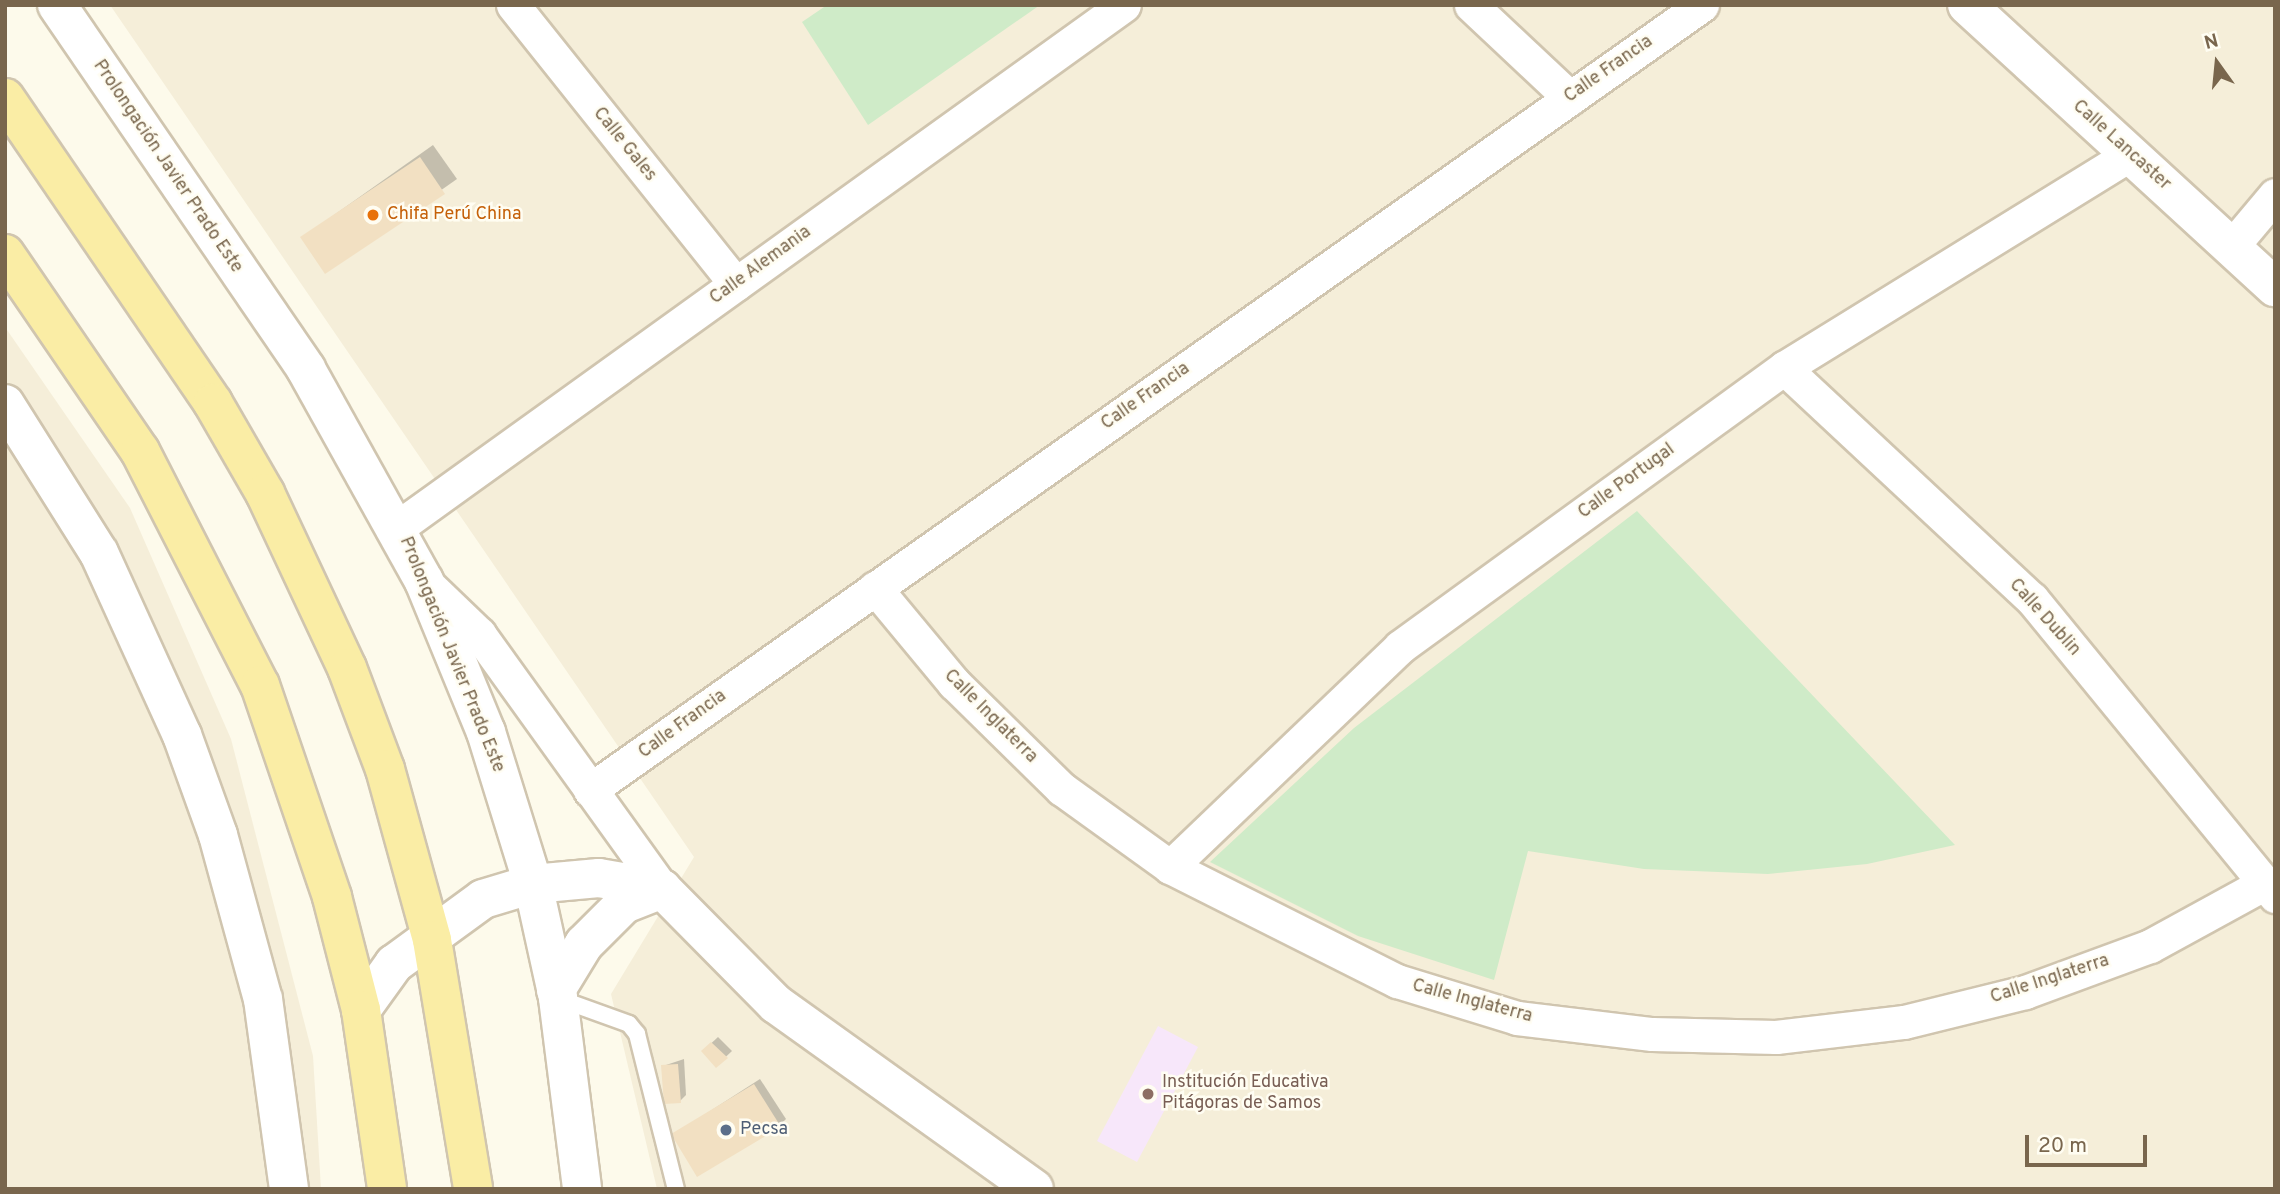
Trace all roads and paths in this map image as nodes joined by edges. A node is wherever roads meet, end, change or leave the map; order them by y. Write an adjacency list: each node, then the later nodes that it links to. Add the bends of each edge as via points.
1 (57, 5): 17 (street, Prolongación Javier Prado Este, via 306,369)
2 (513, 5): 13 (street, Calle Gales)
3 (1124, 5): 13 (street, Calle Alemania)
4 (1471, 5): 8 (street)
5 (1702, 5): 8 (street, Calle Francia)
6 (1967, 5): 9 (street, Calle Lancaster)
7 (5, 98): 25 (main road, via 157,314 265,493 347,668 388,782)
8 (1570, 98): 19 (street, Calle Francia)
9 (2129, 155): 11 (street, Calle Lancaster); 15 (street, Calle Portugal)
10 (2275, 195): 11 (street)
11 (2233, 245): 14 (street, Calle Lancaster)
12 (5, 254): 27 (main road, via 140,451 224,604 298,790)
13 (736, 285): 17 (street, Calle Alemania)
14 (2275, 287)
15 (1784, 368): 21 (street, Calle Portugal, via 1400,647); 24 (street, Calle Dublin, via 2032,599)
16 (5, 404): 28 (street, via 99,553 187,747 263,999)
17 (398, 527): 18 (street, Prolongación Javier Prado Este)
18 (424, 581): 20 (street, via 479,634); 22 (street, Prolongación Javier Prado Este, via 486,732)
19 (874, 587): 20 (street, Calle Francia); 21 (street, Calle Inglaterra, via 954,683 1062,789)
20 (590, 790): 23 (street)
21 (1170, 867): 24 (street, Calle Inglaterra, via 1397,981 1509,1016 1652,1034 1762,1036 1904,1022 2025,992 2150,946)
22 (533, 884): 23 (street, via 598,878); 25 (street, via 483,899); 26 (street, Prolongación Javier Prado Este)
23 (662, 889): 26 (street, via 624,904 584,944); 33 (street, via 776,1004)
24 (2270, 889)
25 (432, 940): 27 (street, via 394,964); 30 (main road)
26 (557, 994): 31 (street, Prolongación Javier Prado Este); 32 (lane, via 629,1024 637,1034)
27 (361, 1010): 29 (main road)
28 (289, 1189)
29 (387, 1189)
30 (473, 1189)
31 (582, 1189)
32 (676, 1189)
33 (1034, 1189)

